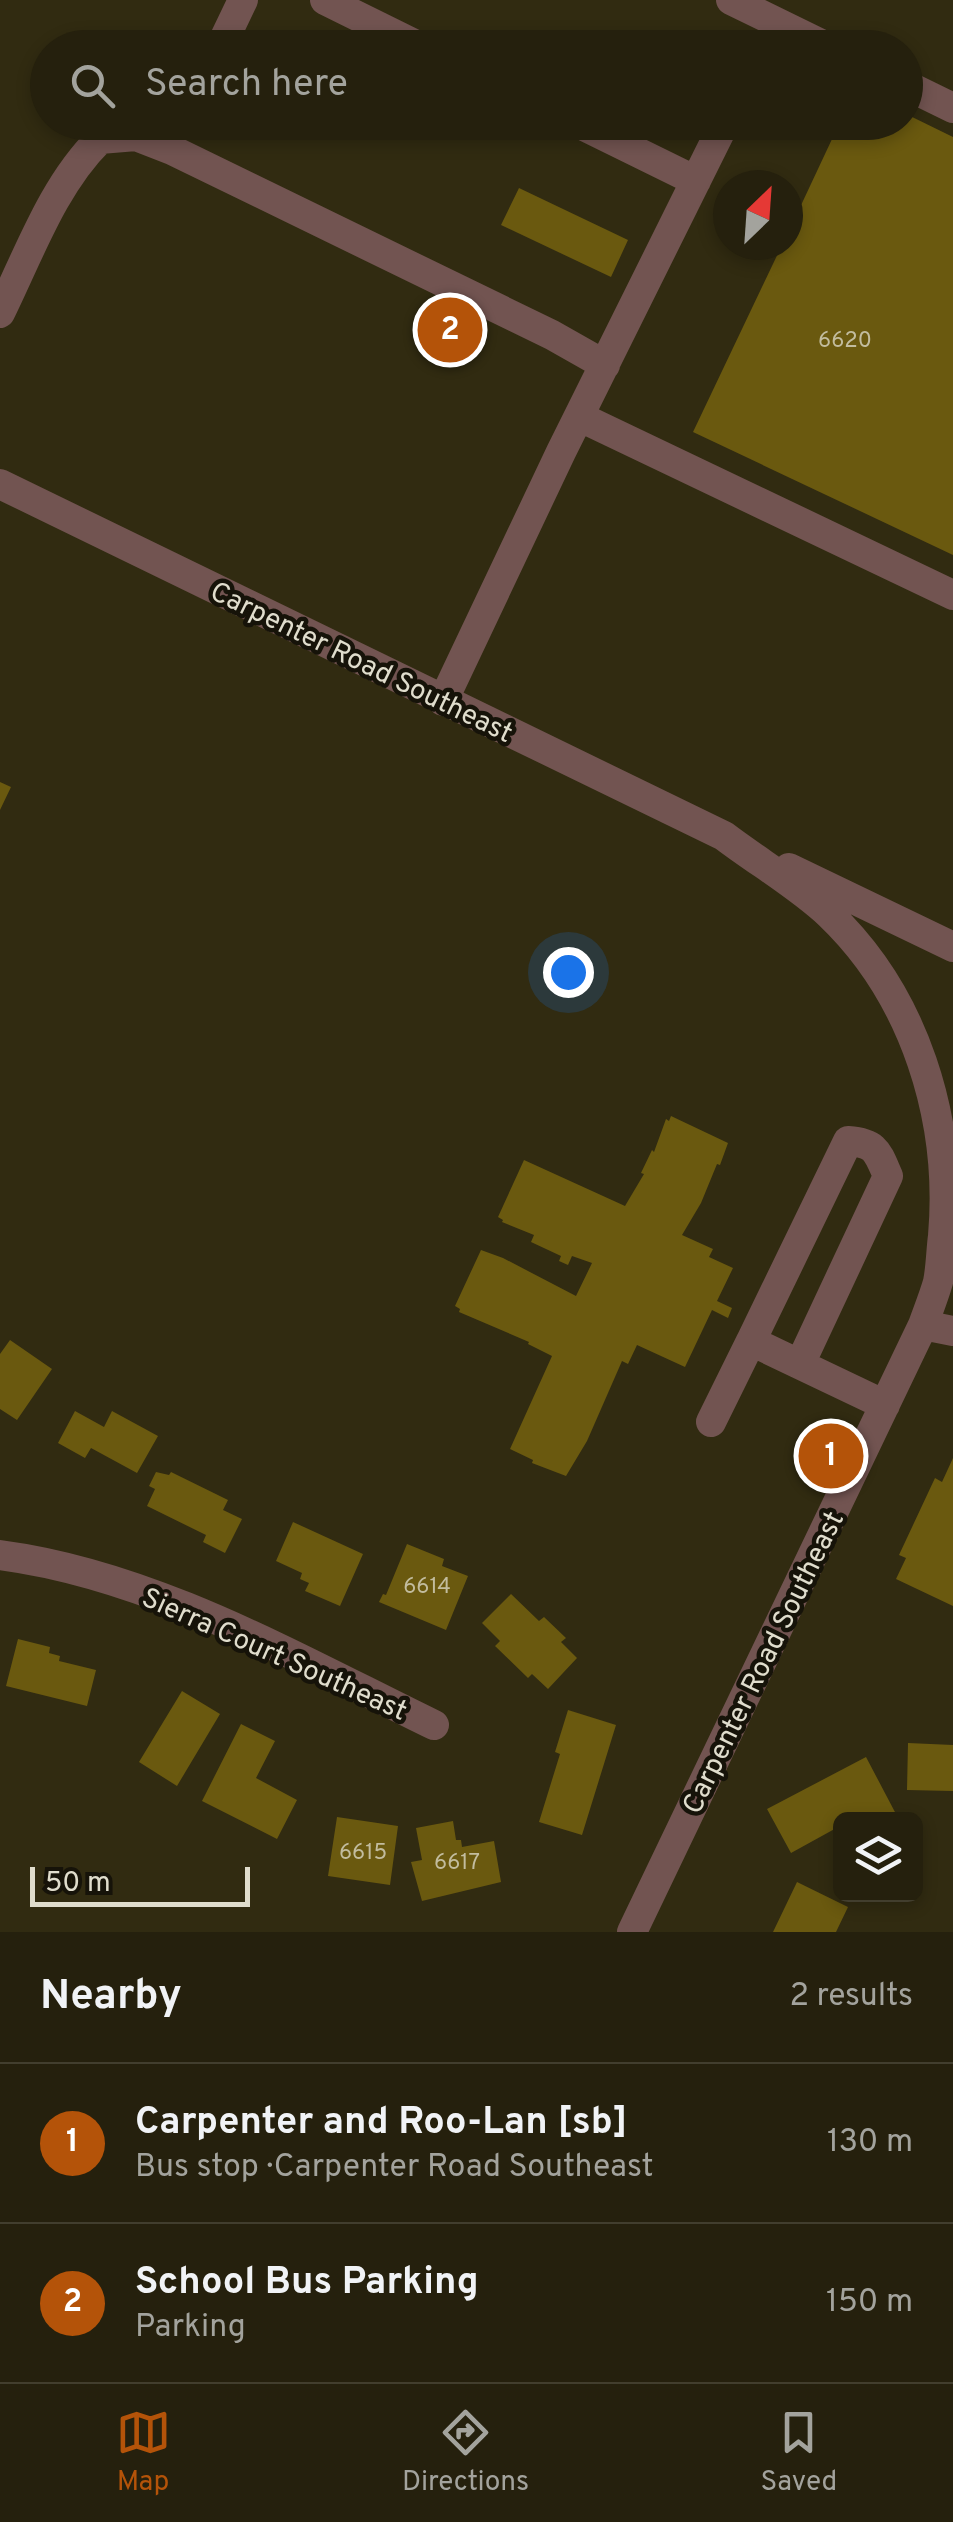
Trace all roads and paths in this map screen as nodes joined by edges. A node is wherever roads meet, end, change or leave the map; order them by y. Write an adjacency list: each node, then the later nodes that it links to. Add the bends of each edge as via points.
1 (242, 0): 4 (street)
2 (325, 0): 5 (street)
3 (731, 0): 6 (street)
4 (228, 30)
5 (386, 30)
6 (764, 30)
7 (923, 93): 8 (street)
8 (953, 108)
9 (99, 140): 14 (street, via 80,159)
10 (186, 140): 15 (street)
11 (613, 140): 13 (street)
12 (716, 140): 13 (street)
13 (696, 181): 15 (street)
14 (0, 313)
15 (606, 364): 16 (street)
16 (580, 418): 18 (street); 19 (street)
17 (0, 484): 19 (street, Carpenter Road Southeast)
18 (953, 595)
19 (444, 701): 20 (street, Carpenter Road Southeast)
20 (724, 836): 21 (street, Carpenter Road Southeast); 23 (street, Carpenter Road Southeast, via 828,913 904,1015 942,1136 947,1194)
21 (953, 947)
22 (953, 1248): 23 (street, Carpenter Road Southeast)
23 (938, 1281): 24 (street, Carpenter Road Southeast)
24 (938, 1328): 27 (street, Carpenter Road Southeast)
25 (751, 1341): 26 (street); 26 (street, via 848,1141 867,1142 888,1176); 28 (street)
26 (800, 1364): 27 (street)
27 (885, 1405): 31 (street, Carpenter Road Southeast)
28 (711, 1422)
29 (0, 1555): 30 (street, Sierra Court Southeast, via 46,1561 172,1602)
30 (434, 1725)
31 (632, 1932)

